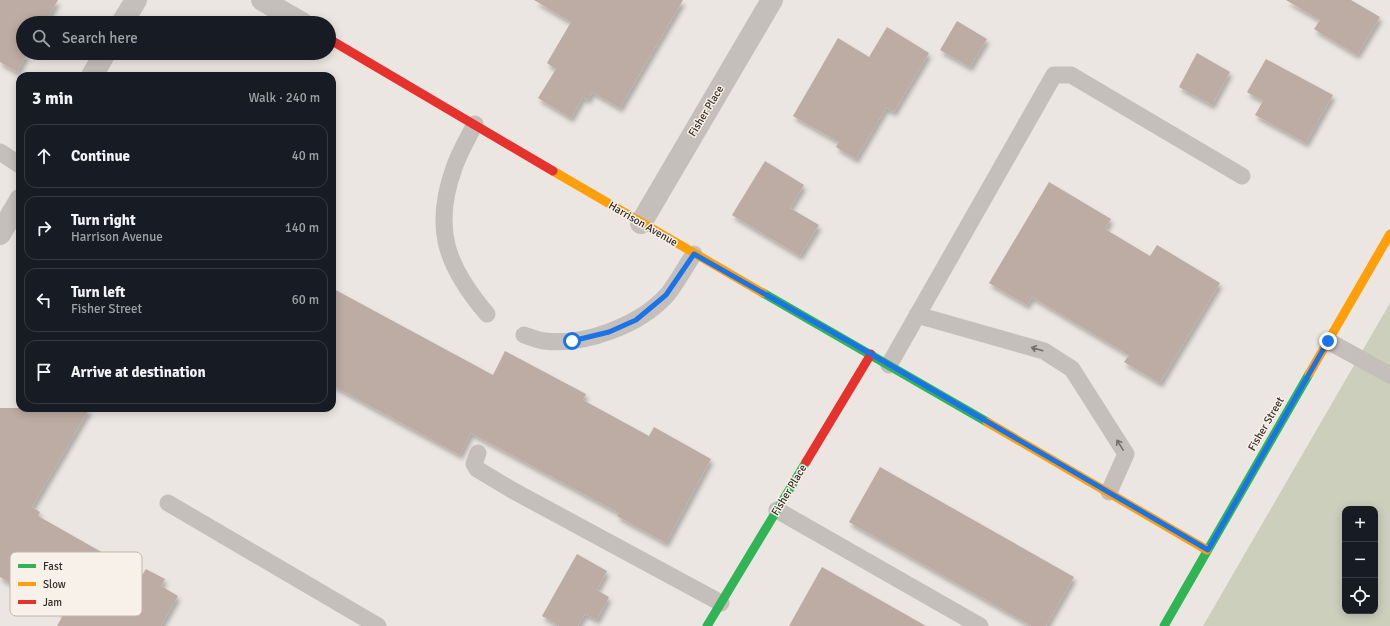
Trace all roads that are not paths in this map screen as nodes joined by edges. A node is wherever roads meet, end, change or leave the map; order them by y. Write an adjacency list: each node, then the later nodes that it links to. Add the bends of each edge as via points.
1 (136, 0): 4 (street)
2 (262, 0): 5 (street)
3 (772, 0): 14 (street, Fisher Place)
4 (126, 16)
5 (290, 16)
6 (336, 43): 9 (street, Harrison Avenue)
7 (101, 60): 8 (street)
8 (94, 72)
9 (475, 124): 14 (street, Harrison Avenue); 18 (lane, via 454,167 447,190 444,216 446,245 456,272)
10 (0, 152): 11 (lane)
11 (16, 162)
12 (1242, 176): 19 (lane, via 1070,75 1054,75)
13 (16, 207): 15 (street)
14 (641, 223): 17 (street, Harrison Avenue)
15 (0, 234)
16 (1390, 234): 21 (street, Fisher Street)
17 (694, 254): 20 (lane, via 666,295 636,320 609,332 572,341 544,341); 22 (street, Harrison Avenue)
18 (487, 314)
19 (918, 315): 23 (lane); 26 (lane, one-way to 19, via 1126,454 1072,369 1044,350)
20 (524, 335)
21 (1328, 341): 24 (lane); 29 (street, Fisher Street)
22 (871, 354): 23 (street, Harrison Avenue); 28 (street, Fisher Place)
23 (889, 365): 26 (street, Harrison Avenue)
24 (1390, 375)
25 (478, 453): 30 (lane, via 474,464 477,469)
26 (1109, 492): 29 (street, Harrison Avenue)
27 (168, 503): 31 (lane)
28 (777, 510): 30 (street, Fisher Place); 33 (lane)
29 (1208, 550): 34 (street, Fisher Street)
30 (720, 603): 32 (street, Fisher Place)
31 (378, 626)
32 (707, 626)
33 (980, 626)
34 (1164, 626)

